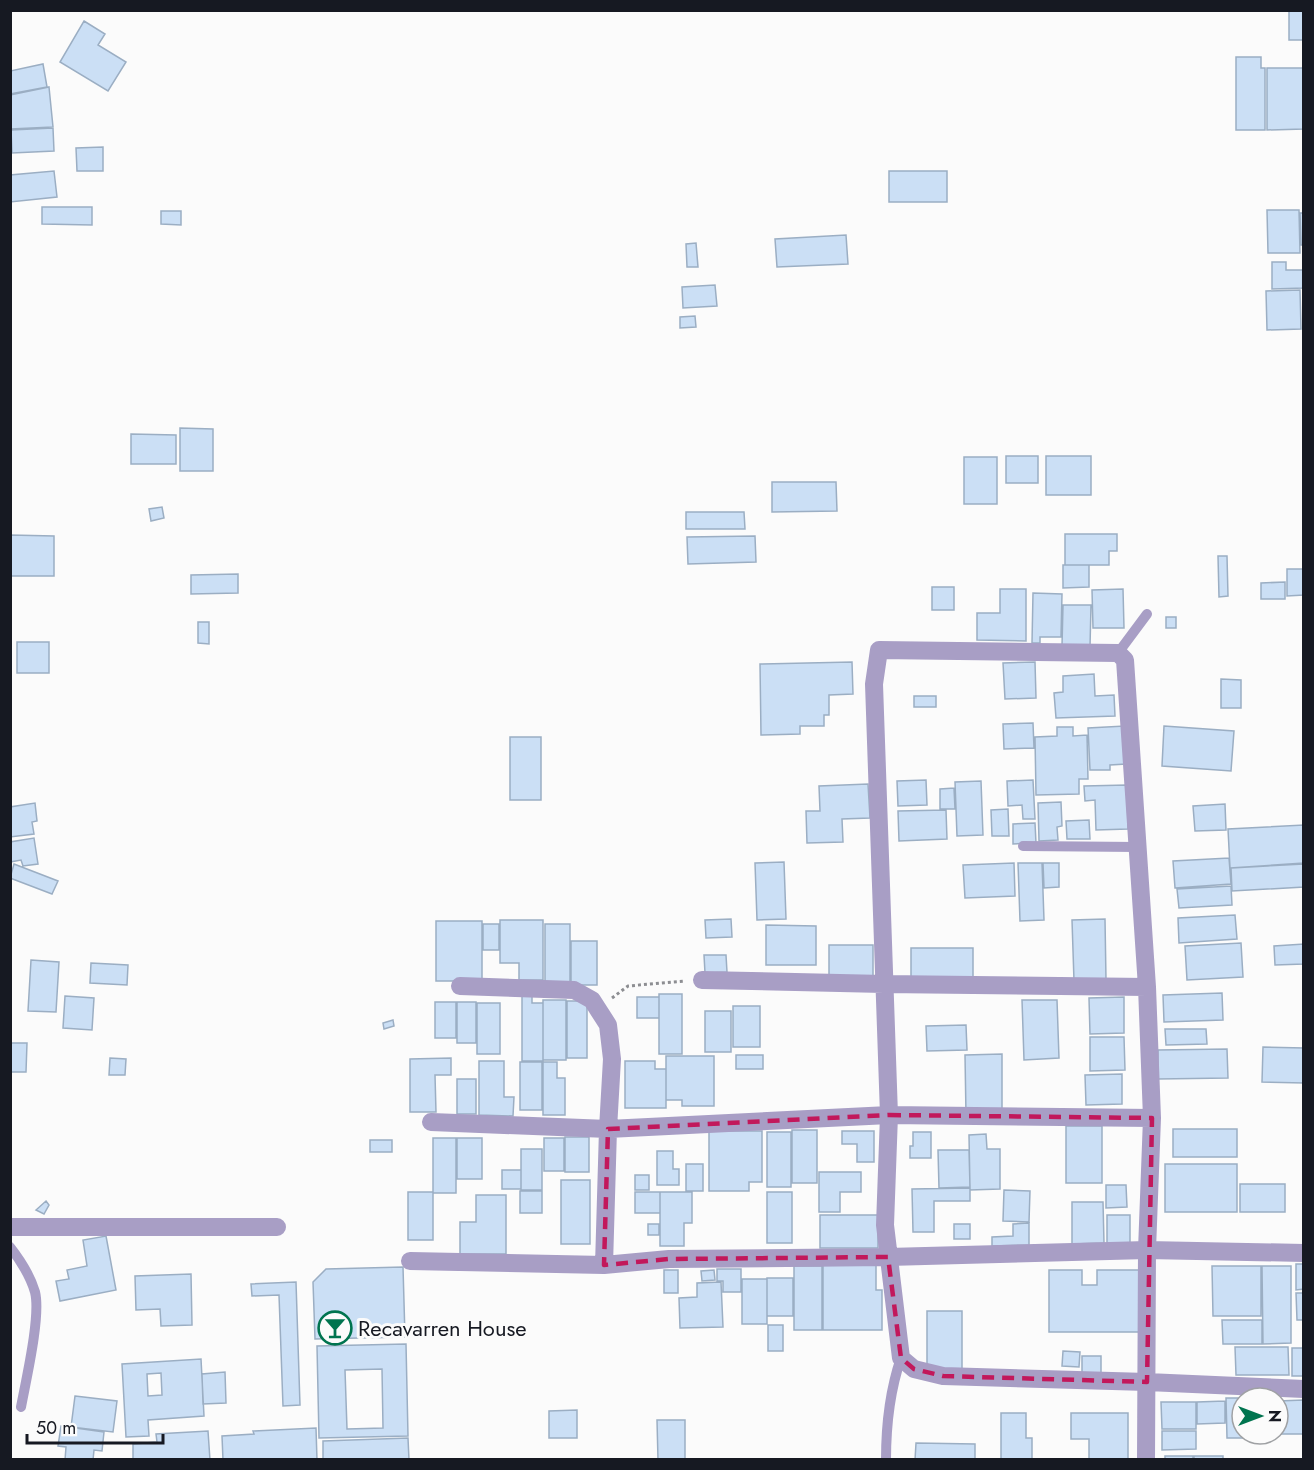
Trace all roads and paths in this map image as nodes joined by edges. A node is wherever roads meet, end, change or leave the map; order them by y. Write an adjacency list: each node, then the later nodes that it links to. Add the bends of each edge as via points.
1 (1147, 614): 2 (lane)
2 (1118, 653): 4 (street, via 1125,660); 6 (street, via 879,650 874,684)
3 (1023, 846): 4 (lane)
4 (1137, 847): 8 (street)
5 (702, 980): 6 (street); 9 (path, via 628,986)
6 (884, 984): 8 (street); 10 (street)
7 (460, 986): 9 (street, via 574,990 592,1000)
8 (1147, 987): 11 (street)
9 (597, 1009): 13 (street, via 608,1025 612,1059)
10 (889, 1115): 11 (street); 13 (street); 19 (street, via 885,1225)
11 (1152, 1118): 17 (street)
12 (431, 1122): 13 (street)
13 (608, 1129): 21 (street)
14 (10, 1227): 15 (street)
15 (277, 1227)
16 (10, 1247): 25 (lane, via 24,1265 35,1294 35,1321)
17 (1147, 1250): 18 (street); 19 (street); 23 (street)
18 (1304, 1252)
19 (888, 1257): 21 (street, via 669,1259); 22 (street)
20 (410, 1262): 21 (street)
21 (604, 1265)
22 (901, 1358): 23 (street, via 914,1369 943,1376); 26 (lane, via 886,1433)
23 (1147, 1382): 24 (street); 27 (street)
24 (1304, 1389)
25 (21, 1407)
26 (886, 1460)
27 (1146, 1460)

